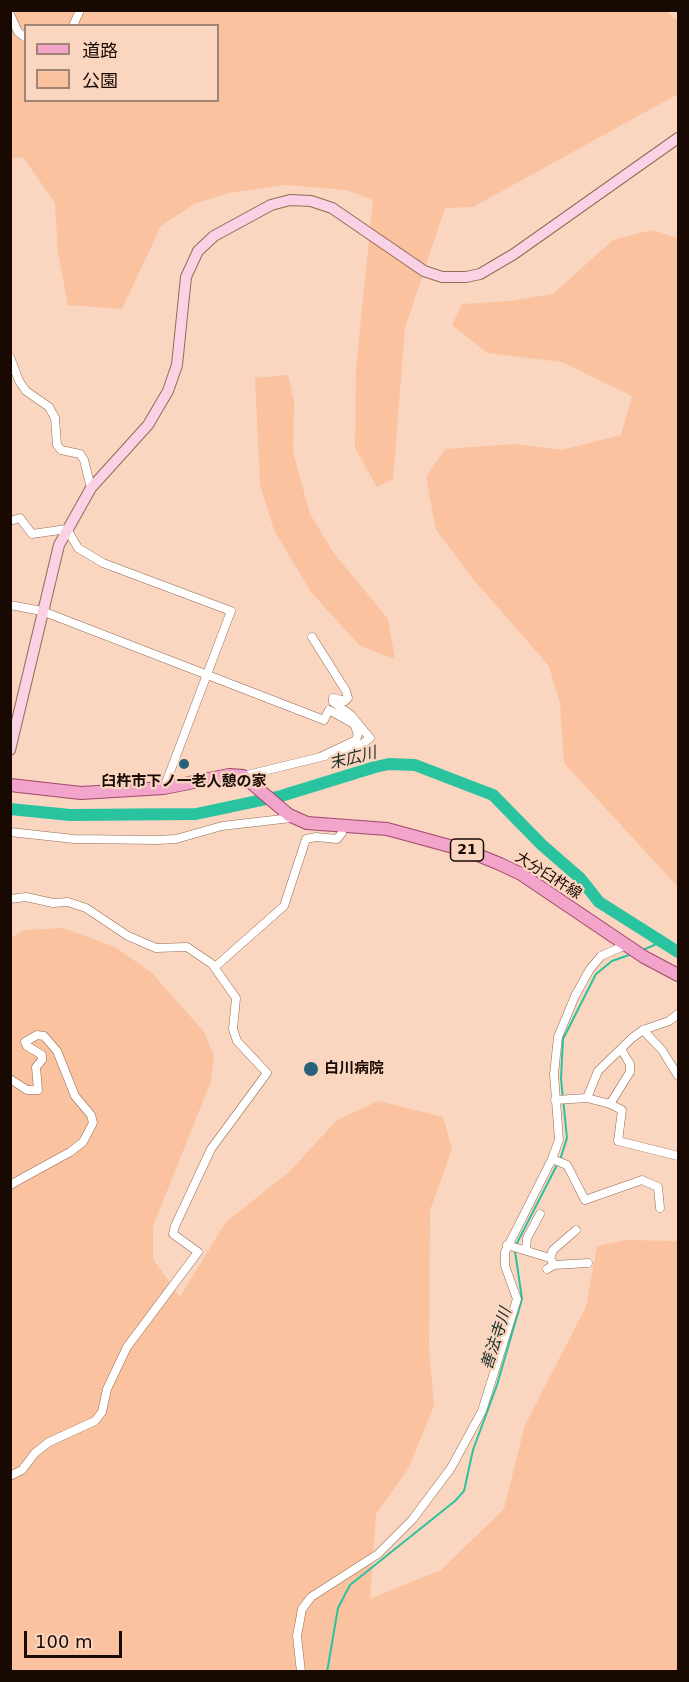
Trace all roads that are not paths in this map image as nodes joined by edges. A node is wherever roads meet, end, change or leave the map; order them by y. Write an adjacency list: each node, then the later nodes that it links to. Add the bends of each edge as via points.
1 (80, 10): 3 (street)
2 (10, 14): 4 (street)
3 (74, 24)
4 (24, 36)
5 (678, 138): 7 (street, via 514,254 466,277 442,277 424,271 332,208 311,201 290,200 271,205 218,233 198,251 186,277 177,365 168,391 148,425)
6 (10, 357): 7 (street, via 26,391 44,401 55,418 57,446 80,453)
7 (91, 488): 9 (street)
8 (10, 521): 9 (street, via 20,518 32,534)
9 (67, 530): 11 (street, via 59,545); 13 (street, via 78,548 103,563 231,611)
10 (10, 605): 11 (street)
11 (42, 611): 13 (street); 14 (street)
12 (312, 637): 15 (street, via 346,691 345,701 333,698 333,702 351,715 370,738 352,749)
13 (207, 675): 15 (street, via 324,720 329,710 354,724 356,740); 18 (street)
14 (10, 750)
15 (320, 757): 16 (street)
16 (246, 778): 18 (main road, via 229,775); 19 (main road, 21)
17 (10, 784): 18 (main road, via 81,793)
18 (164, 788)
19 (289, 814): 20 (main road, 大分臼杵線 / 21, via 314,825); 21 (street, via 176,839 74,839)
20 (342, 825): 23 (main road, 大分臼杵線 / 21, via 413,835 500,864); 24 (street, via 337,839 307,838 284,906)
21 (10, 832)
22 (10, 899): 24 (street, via 68,902 86,908 128,936 156,948 187,948)
23 (627, 945): 25 (main road, 大分臼杵線 / 21); 32 (street, via 598,959 575,996 555,1047)
24 (215, 967): 44 (street, via 236,998 233,1029 237,1041 267,1073 211,1149 175,1226 173,1234 198,1252 127,1347 98,1417 49,1442 22,1470)
25 (678, 975)
26 (678, 1014): 27 (street)
27 (643, 1030): 28 (street); 29 (street, via 662,1050)
28 (621, 1049): 31 (street, via 598,1071); 33 (street, via 630,1072)
29 (678, 1076)
30 (10, 1079): 36 (street, via 27,1090 38,1090 36,1067 42,1055 25,1042 37,1035 44,1036 57,1051 75,1096 93,1123 83,1142 70,1152)
31 (587, 1098): 32 (street); 33 (street)
32 (557, 1100): 35 (street, via 560,1135)
33 (610, 1104): 34 (street, via 623,1113 618,1141)
34 (678, 1156)
35 (553, 1159): 37 (street, via 564,1164 585,1200 642,1180 658,1187); 40 (street)
36 (10, 1185)
37 (660, 1208)
38 (540, 1214): 41 (street)
39 (576, 1230): 43 (street, via 553,1251)
40 (509, 1245): 41 (street); 45 (street, via 506,1266 517,1299 473,1431 412,1520 378,1554 310,1597 302,1609 297,1636)
41 (524, 1249): 43 (street)
42 (588, 1263): 43 (street)
43 (550, 1264)
44 (10, 1476)
45 (301, 1671)

